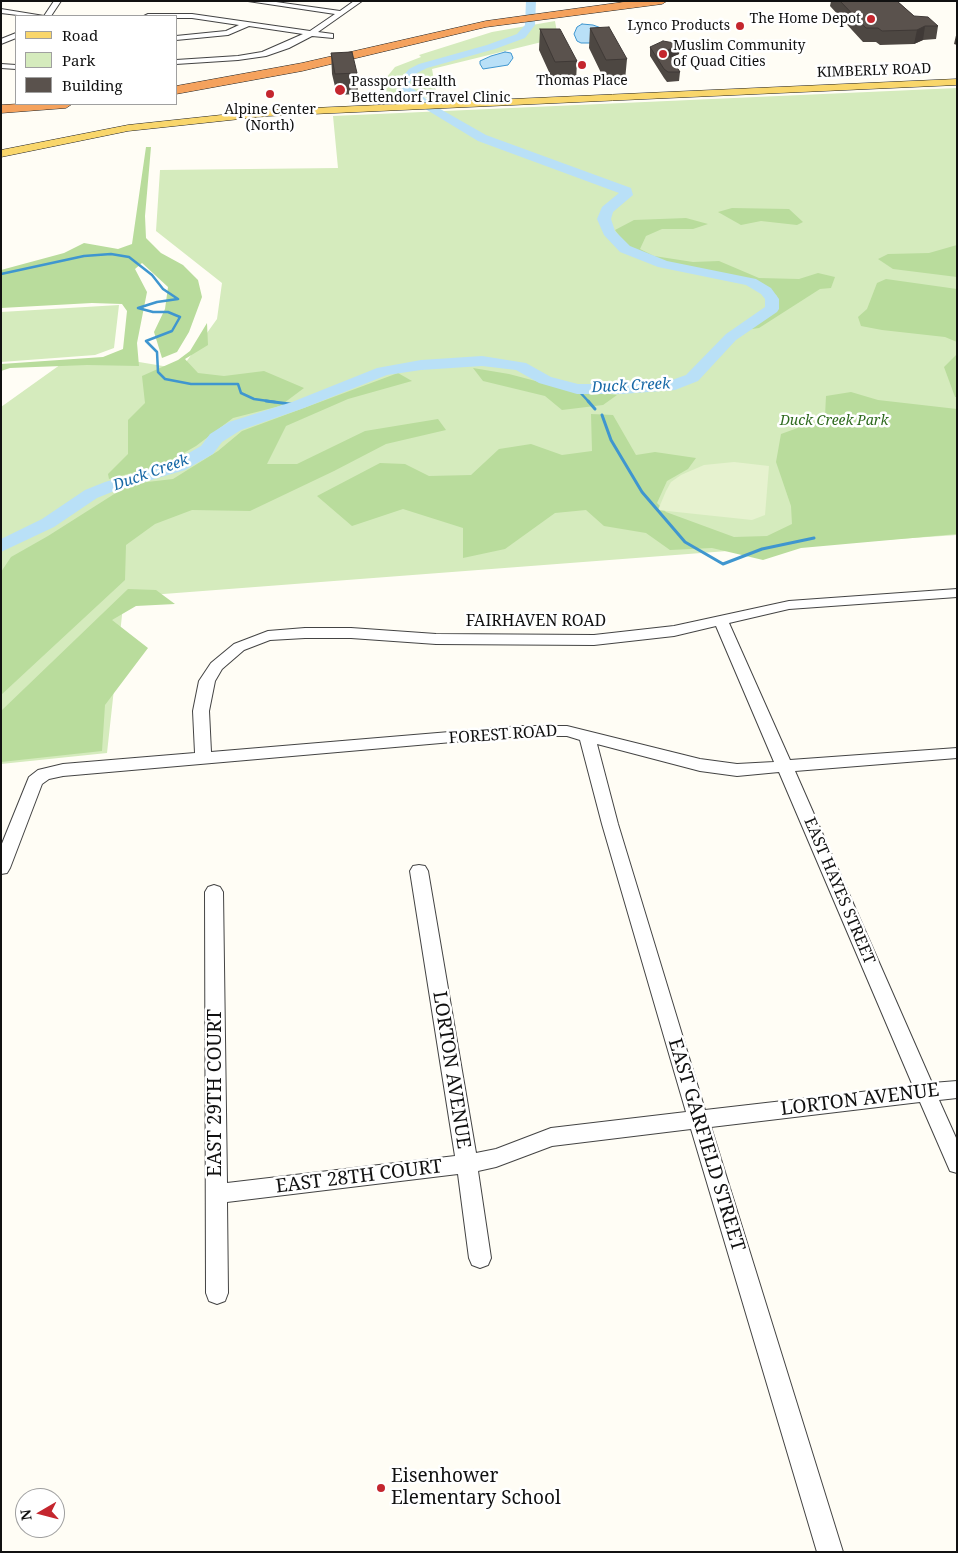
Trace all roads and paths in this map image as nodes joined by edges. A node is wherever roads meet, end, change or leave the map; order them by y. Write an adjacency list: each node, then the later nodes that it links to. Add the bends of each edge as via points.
1 (58, 1): 10 (street)
2 (251, 1): 8 (street)
3 (358, 1): 8 (street)
4 (603, 1): 6 (highway)
5 (662, 1): 6 (highway)
6 (559, 9): 12 (highway)
7 (1, 10): 9 (street)
8 (341, 13): 14 (street)
9 (34, 15)
10 (49, 15)
11 (178, 16): 13 (street)
12 (487, 21): 21 (highway, via 414,32 298,60); 22 (highway, via 274,73)
13 (248, 24): 14 (street); 16 (street, via 228,33)
14 (312, 33): 15 (street); 17 (street, via 263,54)
15 (330, 36)
16 (178, 38)
17 (178, 62)
18 (1, 66): 19 (street)
19 (15, 67)
20 (957, 82): 27 (main road, KIMBERLY ROAD, via 278,112 93,134)
21 (178, 83)
22 (178, 90)
23 (15, 99): 24 (highway)
24 (1, 100)
25 (53, 105): 26 (highway)
26 (1, 109)
27 (1, 154)
28 (957, 593): 29 (street, FAIRHAVEN ROAD, via 788,605)
29 (720, 620): 32 (street, FAIRHAVEN ROAD, via 674,631 594,640 436,639 350,633 268,636 238,648 216,666 207,681 201,711); 33 (street, EAST HAYES STREET)
30 (587, 736): 32 (street, FOREST ROAD, via 521,731); 33 (street, FOREST ROAD, via 700,765 737,770); 39 (street, EAST GARFIELD STREET)
31 (957, 753): 33 (street, FOREST ROAD)
32 (203, 758): 34 (street, FOREST ROAD, via 44,774 36,781)
33 (785, 766): 38 (street, EAST HAYES STREET)
34 (1, 868)
35 (419, 871): 40 (street, LORTON AVENUE)
36 (214, 892): 42 (street, EAST 29TH COURT)
37 (957, 1089): 38 (street, LORTON AVENUE)
38 (926, 1092): 39 (street, LORTON AVENUE); 41 (street, EAST HAYES STREET)
39 (698, 1119): 40 (street, LORTON AVENUE, via 551,1137 496,1158); 45 (street, EAST GARFIELD STREET)
40 (467, 1164): 42 (street, EAST 28TH COURT); 43 (street)
41 (957, 1164)
42 (217, 1194): 44 (street, EAST 29TH COURT)
43 (480, 1258)
44 (217, 1293)
45 (830, 1552)

